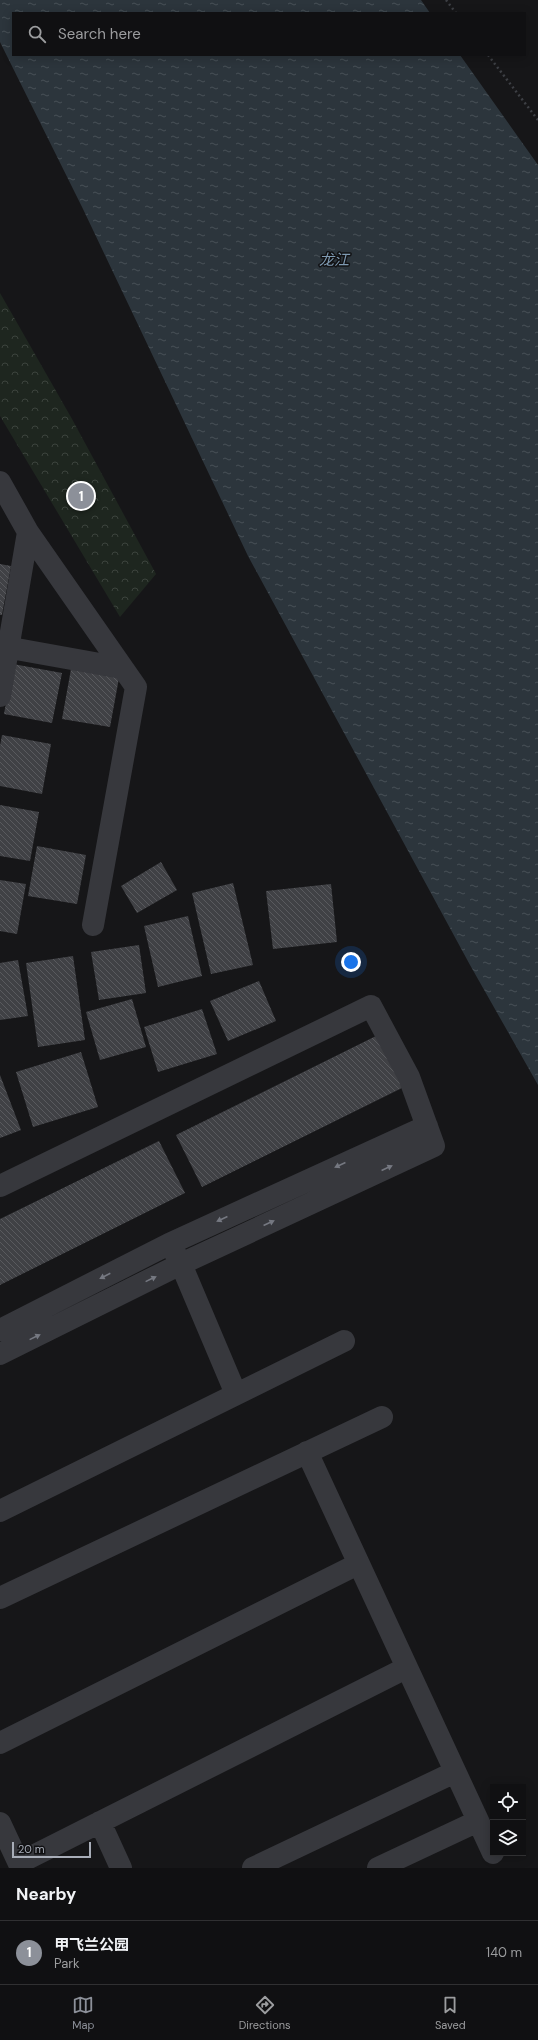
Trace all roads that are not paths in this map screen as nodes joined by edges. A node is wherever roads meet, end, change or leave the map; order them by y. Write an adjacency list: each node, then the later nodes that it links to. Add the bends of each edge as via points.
1 (0, 482): 2 (street)
2 (28, 532): 3 (street); 4 (street)
3 (4, 647): 4 (street); 5 (street)
4 (122, 668): 6 (street, via 136,687)
5 (0, 696)
6 (92, 925)
7 (427, 1126): 8 (street, via 409,1077 371,1006); 9 (street, one-way to 9); 10 (street, one-way to 7, via 434,1146)
8 (0, 1186)
9 (169, 1244): 10 (street); 11 (street, one-way to 11)
10 (181, 1264): 13 (street, one-way to 10); 14 (street)
11 (0, 1330)
12 (344, 1341): 14 (street)
13 (0, 1354)
14 (236, 1394): 17 (street)
15 (382, 1417): 16 (street)
16 (307, 1452): 18 (street); 19 (street)
17 (0, 1511)
18 (358, 1564): 20 (street); 21 (street)
19 (0, 1598)
20 (406, 1668): 22 (street); 24 (street)
21 (0, 1743)
22 (455, 1772): 23 (street); 30 (street)
23 (478, 1821): 26 (street); 31 (street)
24 (100, 1822): 28 (street); 29 (street)
25 (0, 1823): 28 (street)
26 (490, 1847)
27 (494, 1856): 32 (street)
28 (20, 1866)
29 (121, 1868)
30 (253, 1868)
31 (378, 1868)
32 (500, 1868)

